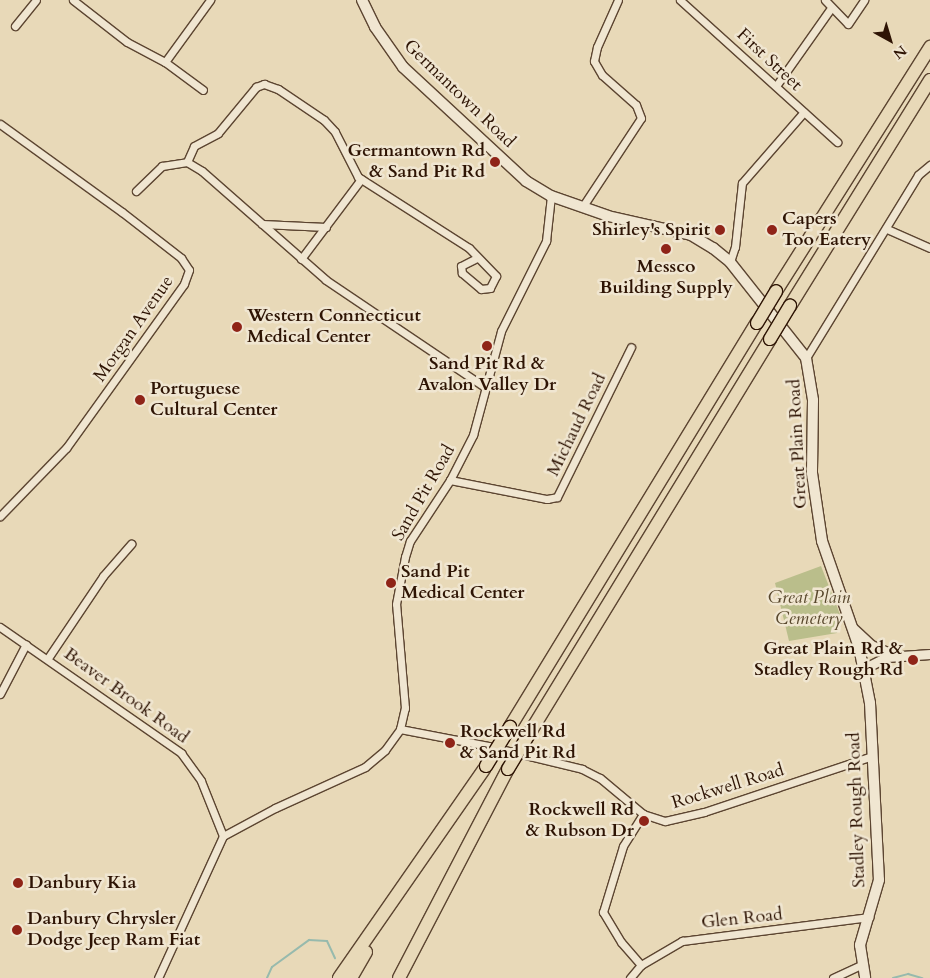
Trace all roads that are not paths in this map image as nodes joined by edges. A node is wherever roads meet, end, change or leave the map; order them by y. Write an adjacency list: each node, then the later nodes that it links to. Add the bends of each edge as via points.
1 (36, 0): 10 (street)
2 (73, 0): 12 (street, via 127,42)
3 (210, 0): 12 (street)
4 (362, 0): 23 (main road, Germantown Road, via 389,50 413,78 518,174)
5 (618, 0): 24 (street, via 594,61 602,75 636,105 641,118)
6 (680, 0): 14 (street, First Street)
7 (824, 0): 9 (street)
8 (864, 0): 9 (street, via 848,24)
9 (831, 8): 14 (street)
10 (15, 26)
11 (930, 47): 48 (highway, bridge, via 776,291)
12 (166, 62): 15 (street)
13 (930, 80): 57 (highway, bridge, via 508,769)
14 (776, 86): 16 (street, First Street)
15 (203, 90)
16 (804, 112): 18 (street, First Street); 31 (street, via 742,183 737,238)
17 (0, 124): 36 (street, Morgan Avenue, via 122,212 181,258 190,270 184,284 66,448)
18 (837, 142)
19 (187, 162): 21 (street, via 194,146 218,133 256,87 264,84 278,89 324,120 335,132 342,151); 22 (street, via 162,166); 25 (street)
20 (929, 165): 27 (street, via 918,175)
21 (360, 179): 26 (street); 30 (street, via 469,248)
22 (136, 191)
23 (551, 196): 24 (main road, Great Plain Road); 34 (street, Sand Pit Road, via 546,241 501,332)
24 (583, 206): 31 (main road, Great Plain Road, via 691,235)
25 (262, 224): 26 (street); 29 (street)
26 (326, 227): 29 (street)
27 (887, 229): 28 (street); 33 (street)
28 (930, 248)
29 (302, 258): 34 (street, via 351,298)
30 (477, 258): 30 (street, via 496,276 490,288 481,288 462,273 462,266)
31 (730, 262): 33 (main road, Great Plain Road)
32 (631, 347): 35 (street, Michaud Road, via 557,496 547,499)
33 (806, 358): 39 (main road, Great Plain Road, via 813,400 812,473 822,541)
34 (486, 388): 35 (street, Sand Pit Road, via 473,435)
35 (450, 480): 46 (street, Sand Pit Road, via 410,542 399,583 396,630 405,708)
36 (0, 516)
37 (131, 544): 43 (street, via 104,576)
38 (0, 627): 40 (street, Beaver Brook Road)
39 (853, 628): 42 (street, Great Plain Road, via 871,645); 44 (main road, Great Plain Road)
40 (26, 644): 43 (street, Beaver Brook Road); 45 (street)
41 (930, 654): 42 (street, Great Plain Road)
42 (897, 656): 44 (street, Great Plain Road, via 871,662)
43 (48, 658): 50 (street, Beaver Brook Road, via 181,752 201,781)
44 (865, 668): 47 (main road, Stadley Rough Road)
45 (0, 694)
46 (400, 729): 49 (street, Rockwell Road, via 480,744 582,769 600,778); 50 (street, Sand Pit Road, via 385,750 364,768 275,808)
47 (872, 756): 49 (street, Rockwell Road, via 677,820 656,820); 51 (main road, Stadley Rough Road, via 879,880)
48 (485, 767): 55 (highway); 56 (highway, via 431,858)
49 (643, 814): 52 (street, via 623,846 603,912 621,942)
50 (224, 836): 54 (street)
51 (869, 917): 52 (street, Glen Road, via 682,941); 53 (main road, Stadley Rough Road, via 860,945)
52 (641, 965): 58 (street, Glen Road)
53 (861, 965): 59 (street); 60 (main road, Stadley Rough Road)
54 (158, 978)
55 (339, 978)
56 (351, 978)
57 (400, 978)
58 (630, 978)
59 (833, 978)
60 (865, 978)

